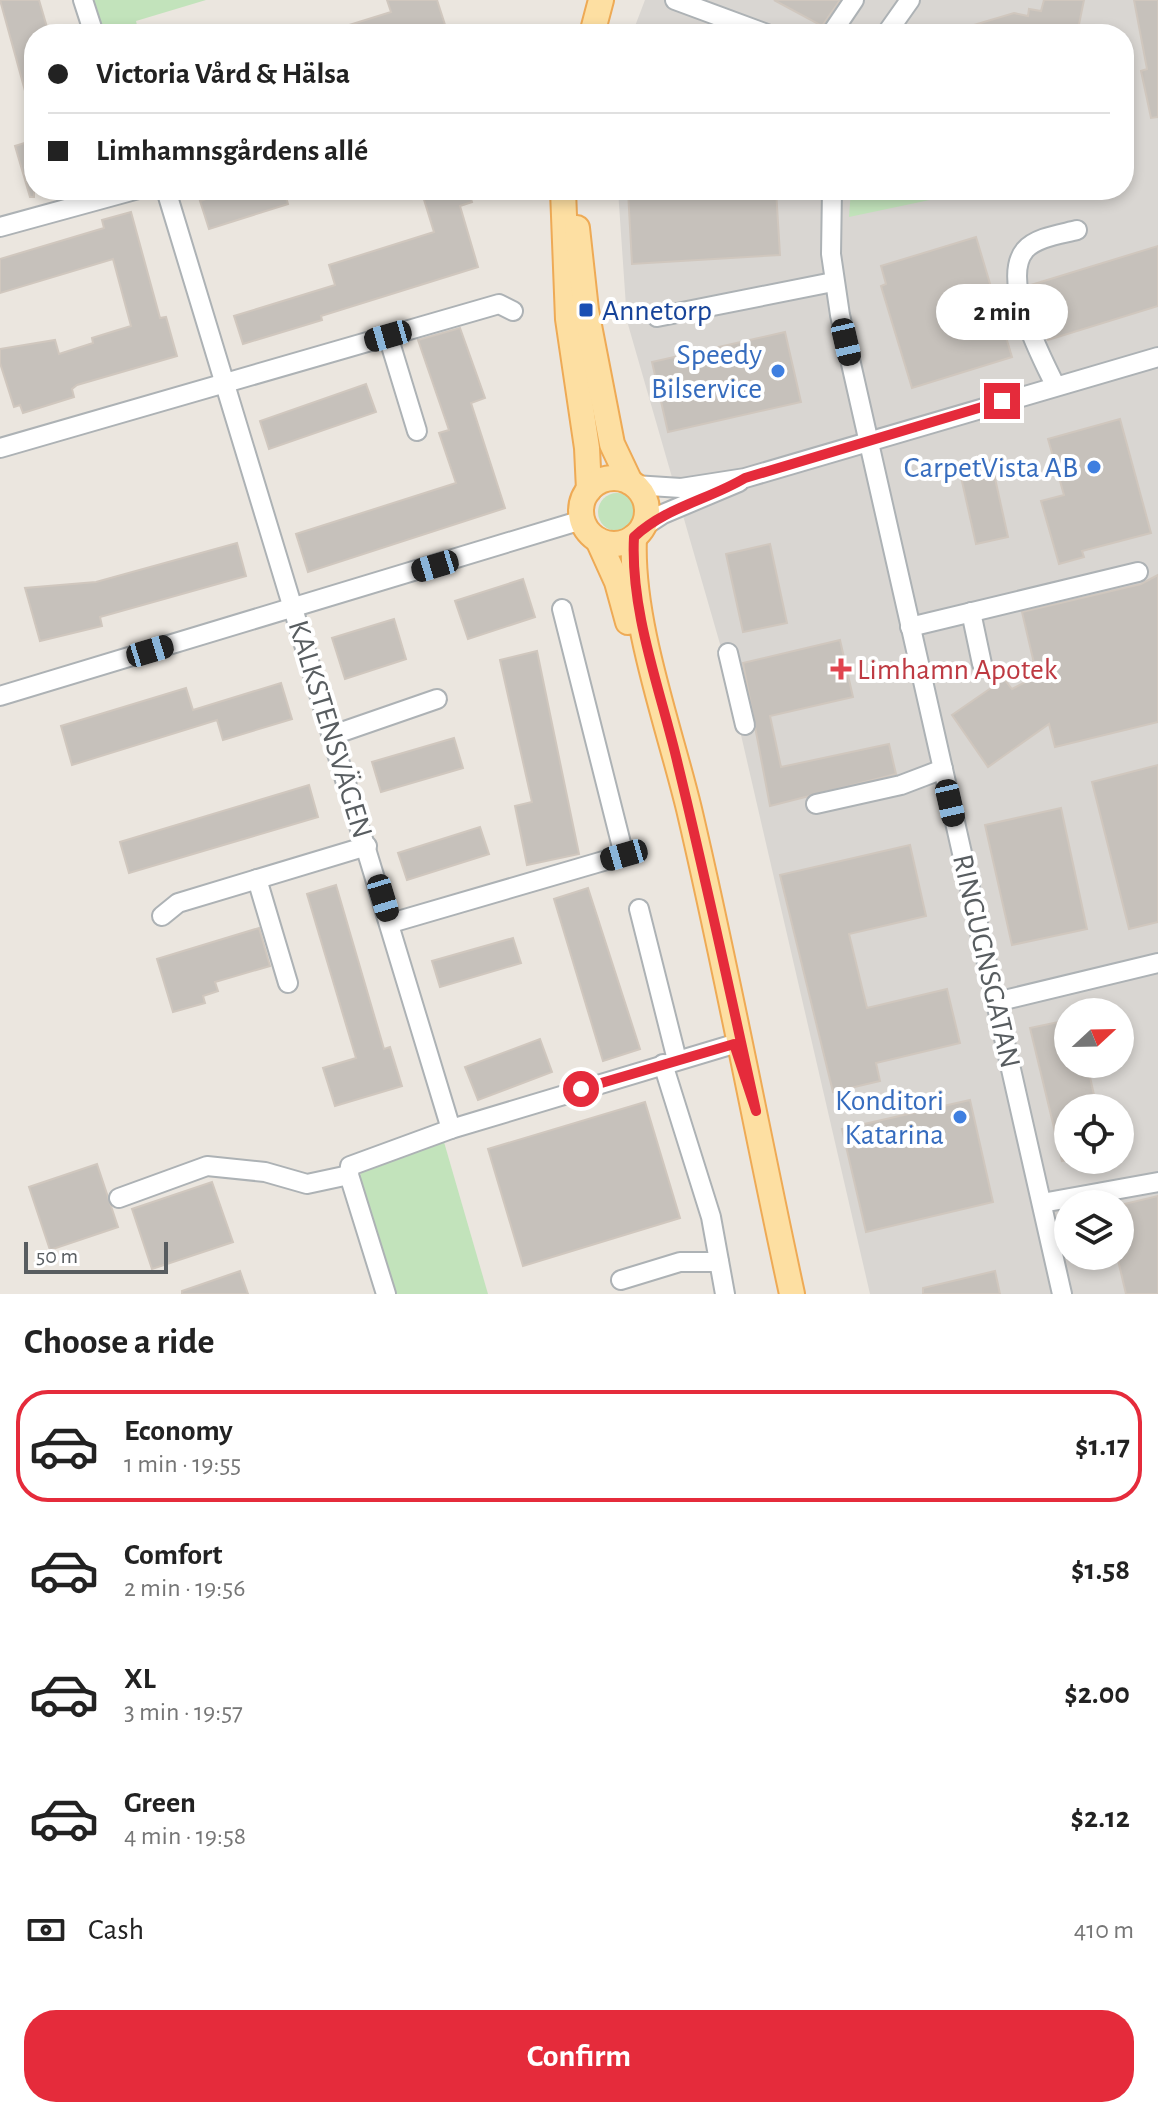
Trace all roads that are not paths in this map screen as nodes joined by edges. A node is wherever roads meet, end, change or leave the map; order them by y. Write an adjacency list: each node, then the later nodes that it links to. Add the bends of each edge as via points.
1 (83, 0): 6 (street)
2 (601, 0): 7 (main road)
3 (675, 0): 8 (street)
4 (854, 0): 9 (street)
5 (910, 0): 10 (street)
6 (91, 24)
7 (595, 24)
8 (740, 24)
9 (838, 24)
10 (893, 24)
11 (99, 200): 16 (street)
12 (169, 200): 23 (street, KALKSTENSVÄGEN)
13 (563, 200): 30 (main road, via 568,319)
14 (578, 200): 29 (main road, via 586,310 612,444)
15 (832, 200): 18 (street, RINGUGNSGATAN)
16 (0, 227)
17 (1077, 230): 24 (street, via 1038,241 1024,251 1017,275 1026,322)
18 (833, 282): 20 (street); 26 (street, RINGUGNSGATAN)
19 (513, 311): 21 (street, via 499,304)
20 (657, 317)
21 (388, 336): 23 (street); 25 (street)
22 (1158, 357): 24 (street)
23 (223, 383): 27 (street); 35 (street, KALKSTENSVÄGEN)
24 (1055, 385): 26 (street)
25 (417, 431)
26 (867, 442): 28 (street); 38 (street, RINGUGNSGATAN)
27 (0, 448)
28 (745, 478): 29 (street, via 681,488); 32 (street, via 663,514)
29 (632, 484): 30 (main road, via 611,478); 32 (main road, via 646,502)
30 (589, 490): 31 (main road)
31 (582, 520): 33 (main road); 35 (street)
32 (639, 532): 33 (main road, via 617,544); 57 (main road, via 634,579 642,619)
33 (598, 540): 55 (main road, via 625,610)
34 (1138, 572): 37 (street)
35 (293, 608): 41 (street); 44 (street, KALKSTENSVÄGEN)
36 (562, 609): 51 (street, via 624,855)
37 (971, 612): 38 (street); 40 (street)
38 (910, 627): 45 (street, RINGUGNSGATAN)
39 (728, 653): 43 (street)
40 (982, 664)
41 (0, 696)
42 (437, 699): 44 (street)
43 (745, 725)
44 (333, 735): 47 (street, KALKSTENSVÄGEN)
45 (943, 769): 46 (street, via 901,785); 54 (street, RINGUGNSGATAN)
46 (816, 804)
47 (367, 846): 48 (street); 51 (street, KALKSTENSVÄGEN)
48 (257, 879): 50 (street, via 178,903); 53 (street)
49 (639, 909): 56 (street)
50 (162, 916)
51 (391, 923): 58 (street, KALKSTENSVÄGEN)
52 (1158, 963): 54 (street)
53 (288, 983)
54 (996, 1002): 62 (street, RINGUGNSGATAN)
55 (734, 1044): 56 (street); 57 (main road)
56 (670, 1062): 58 (street); 63 (street)
57 (756, 1111): 67 (main road)
58 (451, 1129): 59 (street, via 359,1160 350,1166)
59 (349, 1175): 61 (street, via 307,1184 265,1172 207,1166); 65 (street)
60 (1158, 1182): 62 (street)
61 (119, 1198)
62 (1042, 1203): 68 (street, RINGUGNSGATAN)
63 (719, 1262): 64 (street, via 680,1262); 66 (street)
64 (621, 1280)
65 (386, 1294)
66 (725, 1294)
67 (792, 1294)
68 (1062, 1294)

